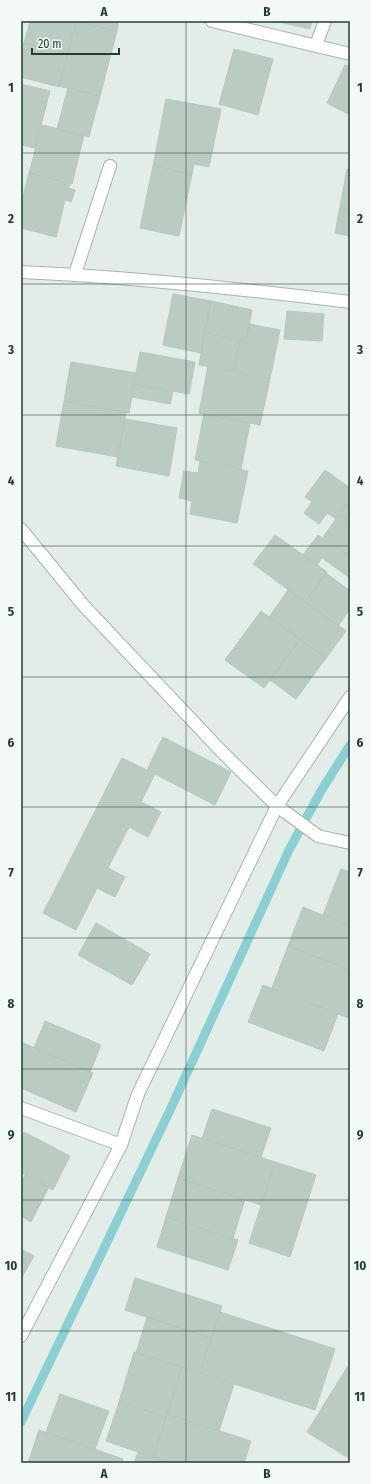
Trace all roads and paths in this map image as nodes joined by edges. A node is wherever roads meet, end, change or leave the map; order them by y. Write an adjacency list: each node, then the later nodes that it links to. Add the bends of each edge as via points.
1 (212, 21): 3 (street)
2 (325, 21): 3 (street)
3 (316, 45): 4 (street)
4 (350, 54)
5 (110, 166): 7 (street)
6 (21, 272): 7 (street)
7 (75, 274): 8 (street, via 213,286)
8 (350, 302)
9 (21, 529): 11 (street, via 84,606 223,753)
10 (350, 696): 11 (street)
11 (277, 806): 12 (street, via 318,836); 14 (street, via 138,1094)
12 (350, 843)
13 (21, 1108): 14 (street)
14 (121, 1145): 15 (street)
15 (21, 1336)

